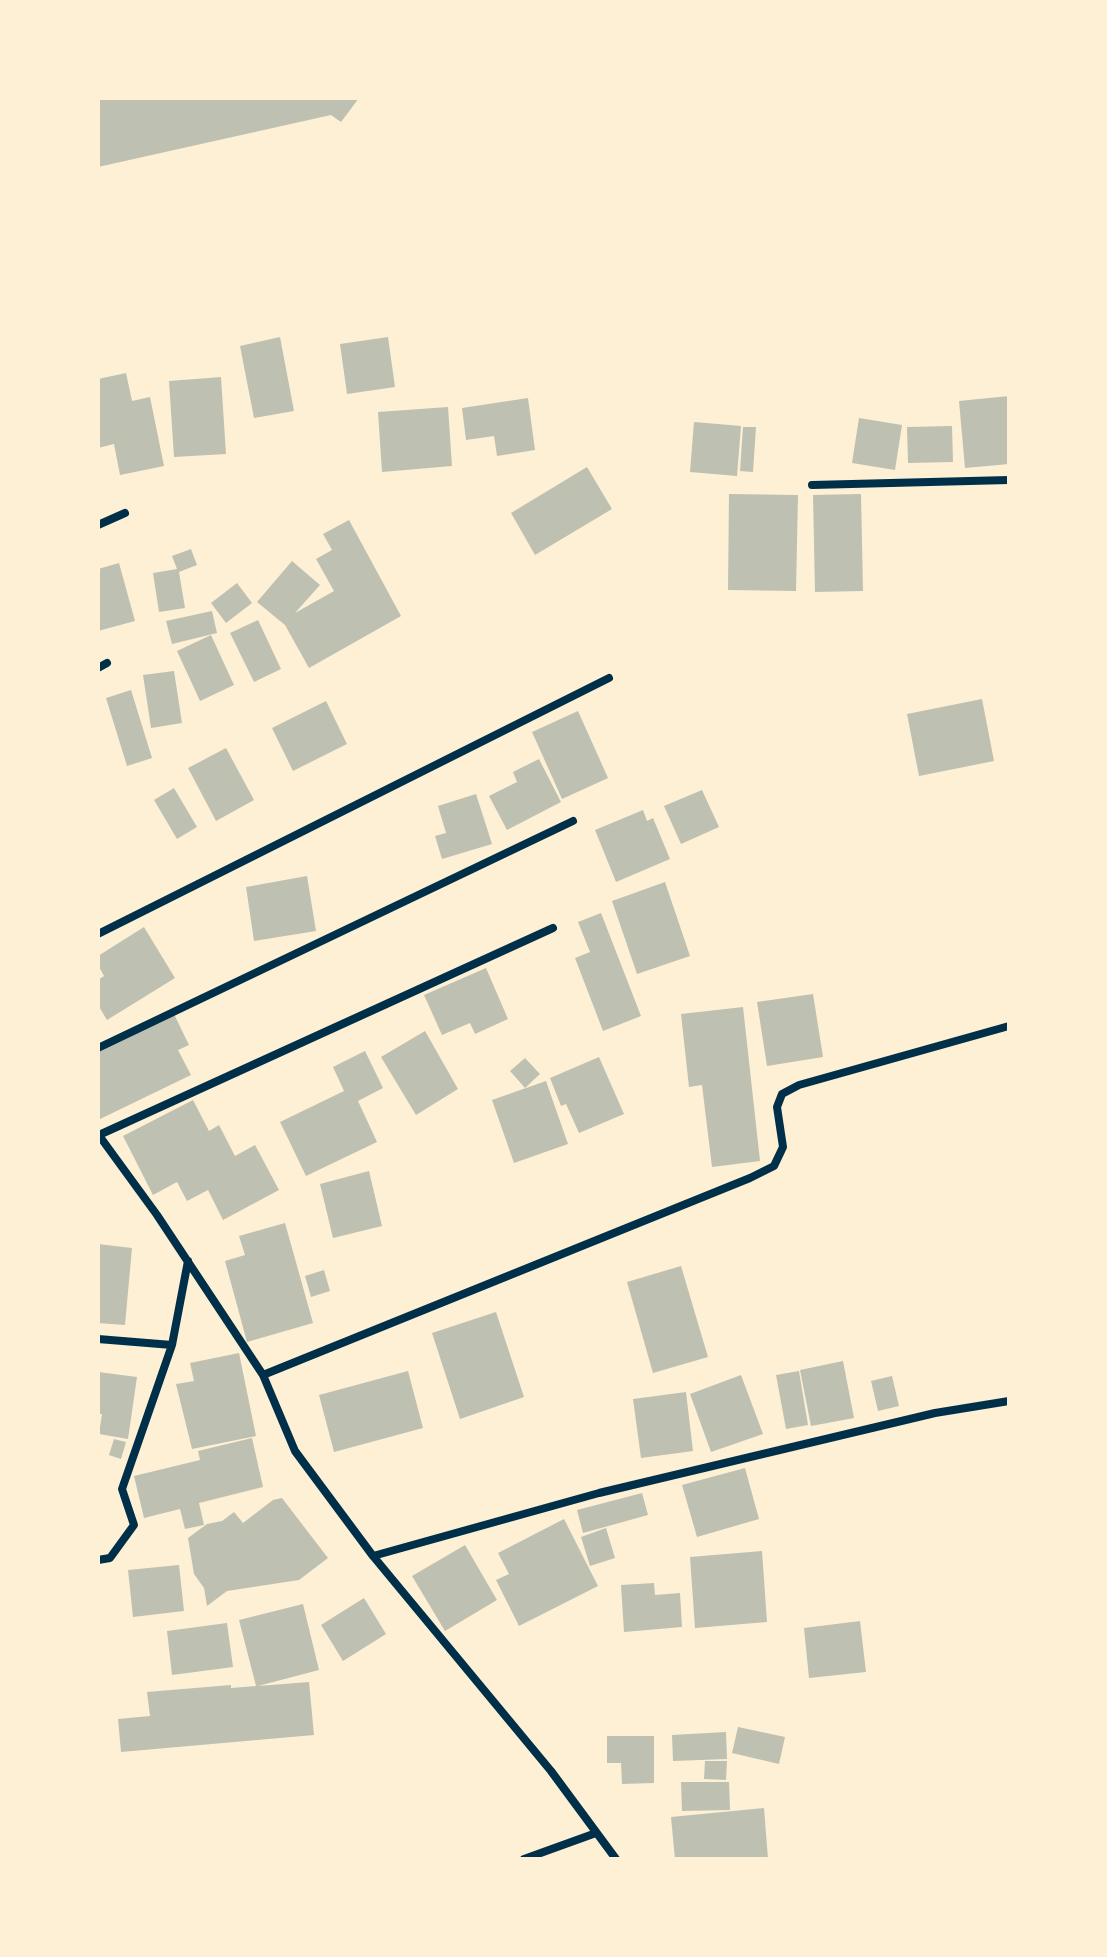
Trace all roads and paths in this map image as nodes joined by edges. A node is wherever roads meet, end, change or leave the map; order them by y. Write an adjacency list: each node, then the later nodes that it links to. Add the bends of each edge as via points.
1 (1009, 480): 2 (street)
2 (812, 485)
3 (125, 513): 4 (street)
4 (98, 525)
5 (609, 678): 8 (street)
6 (573, 821): 10 (street)
7 (553, 928): 11 (street)
8 (98, 934)
9 (1009, 1026): 15 (street, via 799,1085 782,1094 777,1107 783,1147 774,1166)
10 (98, 1048)
11 (98, 1135): 12 (street)
12 (188, 1261): 14 (street); 15 (street)
13 (98, 1339): 14 (street)
14 (172, 1345): 18 (street, via 122,1489 134,1525 110,1558)
15 (263, 1375): 17 (street, via 295,1451)
16 (1009, 1401): 17 (street, via 935,1413 614,1489)
17 (373, 1556): 19 (street)
18 (98, 1560)
19 (596, 1833): 20 (street); 21 (street)
20 (524, 1859)
21 (616, 1859)

